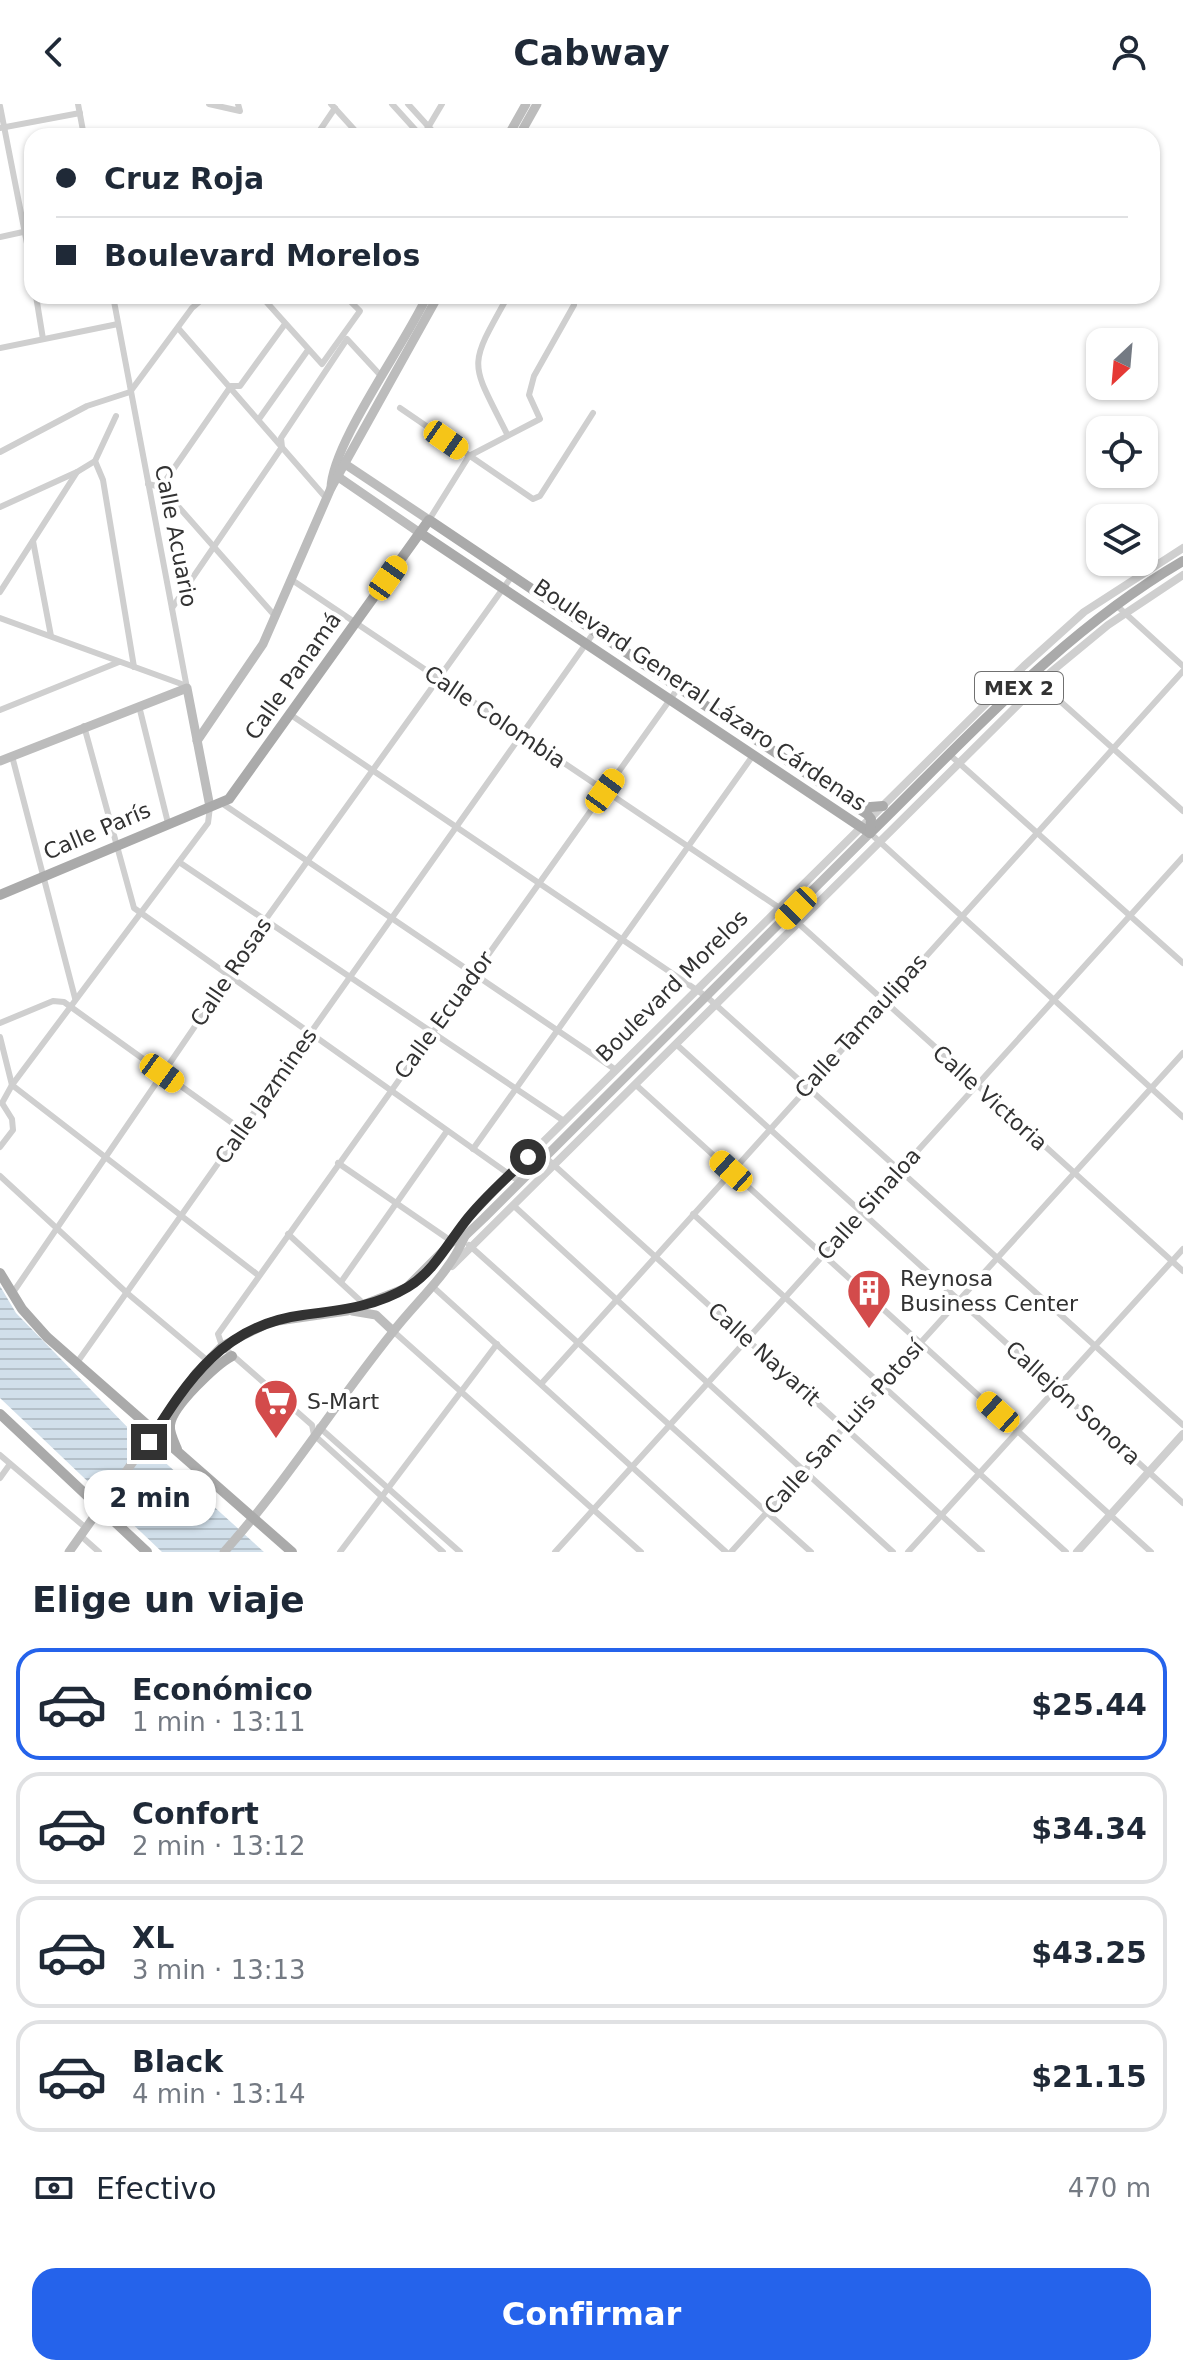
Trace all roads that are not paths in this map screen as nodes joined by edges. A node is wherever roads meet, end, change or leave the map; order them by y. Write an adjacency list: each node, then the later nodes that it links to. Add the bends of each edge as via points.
1 (78, 104): 11 (street)
2 (209, 104): 10 (street)
3 (392, 104): 17 (street)
4 (408, 104): 12 (street)
5 (442, 104): 12 (street)
6 (526, 104): 18 (main road)
7 (537, 104): 19 (main road)
8 (0, 106): 13 (street)
9 (333, 106): 15 (street); 16 (street)
10 (239, 108)
11 (80, 113): 13 (street); 14 (street)
12 (429, 127)
13 (2, 128): 20 (street)
14 (83, 128)
15 (321, 128)
16 (353, 128)
17 (414, 128)
18 (512, 128)
19 (524, 128)
20 (23, 232): 21 (street); 22 (street)
21 (24, 236)
22 (0, 237)
23 (37, 304): 35 (street)
24 (114, 304): 32 (street, Calle Acuario)
25 (199, 304): 34 (street)
26 (268, 304): 33 (street)
27 (353, 304): 37 (street, via 360,311 322,364)
28 (423, 304): 38 (main road)
29 (433, 304): 50 (main road)
30 (504, 304): 45 (street, via 476,363)
31 (574, 305): 45 (street, via 534,376 529,395 540,419)
32 (118, 324): 35 (street); 40 (street, Calle Acuario)
33 (285, 324): 37 (street); 39 (street, via 240,386)
34 (178, 328): 39 (street); 40 (street)
35 (43, 339): 36 (street)
36 (0, 348)
37 (308, 350): 44 (street)
38 (382, 377): 46 (street, via 347,339 281,438); 50 (main road)
39 (231, 386): 44 (street); 54 (street)
40 (130, 392): 47 (street, via 87,406); 53 (street, Calle Acuario)
41 (400, 408): 48 (street)
42 (593, 413): 48 (street, via 537,499)
43 (116, 416): 49 (street)
44 (259, 419): 46 (street)
45 (507, 434): 48 (street)
46 (282, 447): 55 (street); 60 (street)
47 (0, 452)
48 (469, 456): 57 (street)
49 (95, 461): 51 (street); 80 (street, via 103,480)
50 (342, 461): 52 (main road); 57 (main road)
51 (77, 472): 56 (street); 59 (street)
52 (335, 474): 55 (main road); 58 (main road, Boulevard General Lázaro Cárdenas)
53 (148, 484): 54 (street); 69 (street, Calle Acuario)
54 (161, 487): 60 (street)
55 (327, 499): 65 (main road)
56 (0, 507)
57 (429, 520): 58 (main road, Calle Panamá); 64 (main road, Boulevard General Lázaro Cárdenas)
58 (420, 533): 66 (main road, Boulevard General Lázaro Cárdenas); 75 (main road, Calle Panamá)
59 (33, 541): 67 (street); 77 (street)
60 (213, 544): 69 (street); 72 (street)
61 (1183, 548): 62 (street, Boulevard Morelos)
62 (1174, 561): 68 (main road, Boulevard Morelos / MEX 2); 74 (street, Boulevard Morelos)
63 (1183, 575): 71 (street, Boulevard Morelos / MEX 2)
64 (512, 576): 66 (street, Calle Rosas); 76 (main road, Boulevard General Lázaro Cárdenas)
65 (292, 580): 72 (main road); 75 (street, Calle Colombia)
66 (504, 587): 78 (main road, Boulevard General Lázaro Cárdenas); 82 (street, Calle Rosas)
67 (0, 592)
68 (1115, 603): 71 (street); 74 (main road, Boulevard Morelos / MEX 2)
69 (172, 608): 84 (street, Calle Acuario)
70 (0, 609): 73 (street)
71 (1124, 613): 81 (street); 83 (street, Boulevard Morelos / MEX 2)
72 (275, 616): 93 (main road, via 253,660)
73 (0, 617): 77 (street)
74 (1088, 617): 83 (main road, Boulevard Morelos / MEX 2); 92 (street, Boulevard Morelos, via 1024,666)
75 (355, 624): 82 (street, Calle Colombia); 89 (main road, Calle Panamá)
76 (595, 631): 78 (street, Calle Jazmines); 85 (main road, Boulevard General Lázaro Cárdenas)
77 (51, 636): 79 (street)
78 (587, 643): 86 (main road, Boulevard General Lázaro Cárdenas); 91 (street, Calle Jazmines)
79 (120, 662): 80 (street); 88 (street)
80 (134, 667): 84 (street)
81 (1183, 669): 94 (street, Calle Tamaulipas)
82 (438, 679): 91 (street, Calle Colombia); 101 (street, Calle Rosas)
83 (1036, 680): 92 (main road, Boulevard Morelos / MEX 2); 94 (street); 100 (street, Boulevard Morelos / MEX 2)
84 (187, 687): 87 (main road); 93 (main road, Calle Acuario)
85 (679, 687): 86 (street, Calle Ecuador); 99 (main road, Boulevard General Lázaro Cárdenas)
86 (670, 699): 95 (main road, Boulevard General Lázaro Cárdenas); 102 (street, Calle Ecuador)
87 (138, 705): 90 (main road); 109 (street)
88 (0, 710)
89 (291, 715): 101 (street); 103 (main road, Calle Panamá)
90 (84, 726): 97 (main road); 114 (street)
91 (521, 735): 102 (street, Calle Colombia); 110 (street, Calle Jazmines)
92 (962, 736): 96 (main road, Boulevard Morelos / MEX 2); 104 (street, Boulevard Morelos)
93 (197, 741): 105 (main road, Calle Acuario)
94 (1114, 747): 107 (street); 112 (street, Calle Tamaulipas)
95 (755, 755): 99 (main road, via 782,766); 111 (main road, Boulevard General Lázaro Cárdenas); 115 (street)
96 (950, 755): 100 (street); 111 (main road, Boulevard Morelos / MEX 2)
97 (12, 756): 98 (main road); 119 (street)
98 (0, 761)
99 (788, 761): 106 (main road, Boulevard General Lázaro Cárdenas)
100 (960, 764): 112 (street); 113 (street, Boulevard Morelos / MEX 2)
101 (372, 771): 110 (street); 118 (street, Calle Rosas)
102 (605, 791): 115 (street, Calle Colombia); 120 (street, Calle Ecuador)
103 (223, 804): 105 (main road); 118 (street)
104 (883, 806): 106 (main road); 108 (street, Boulevard Morelos)
105 (210, 807): 109 (main road, Calle París); 117 (street, via 208,823)
106 (858, 808): 108 (main road, Boulevard General Lázaro Cárdenas)
107 (1183, 811)
108 (871, 819): 111 (main road, Boulevard General Lázaro Cárdenas)
109 (168, 823): 114 (main road, Calle París)
110 (456, 826): 120 (street); 126 (street, Calle Jazmines)
111 (866, 830): 113 (street); 122 (street, Boulevard Morelos); 135 (main road, Boulevard Morelos / MEX 2)
112 (1037, 832): 124 (street); 125 (street, Calle Tamaulipas)
113 (880, 842): 125 (street); 128 (street, Boulevard Morelos / MEX 2)
114 (117, 844): 119 (main road, Calle París); 123 (street)
115 (688, 847): 122 (street, Calle Colombia); 129 (street)
116 (1183, 857): 124 (street, Calle Sinaloa)
117 (179, 862): 123 (street); 127 (street)
118 (309, 862): 126 (street); 127 (street, Calle Rosas)
119 (41, 877): 121 (main road, Calle París); 136 (street)
120 (539, 882): 129 (street); 131 (street, Calle Ecuador)
121 (0, 895)
122 (778, 907): 134 (street, Boulevard Morelos)
123 (139, 913): 132 (street); 136 (street)
124 (1130, 915): 130 (street); 137 (street, Calle Sinaloa)
125 (960, 916): 137 (street); 138 (street, Calle Tamaulipas)
126 (391, 918): 131 (street); 133 (street, Calle Jazmines)
127 (265, 922): 132 (street, Calle Rosas); 133 (street)
128 (798, 923): 138 (street, Calle Victoria); 139 (street, Boulevard Morelos / MEX 2)
129 (623, 938): 134 (street); 142 (street)
130 (1183, 963)
131 (474, 974): 142 (street); 144 (street, Calle Ecuador)
132 (228, 978): 143 (street); 149 (street, Calle Rosas)
133 (349, 978): 143 (street, Calle Jazmines); 144 (street)
134 (696, 989): 135 (street); 148 (street, Boulevard Morelos)
135 (707, 997): 139 (street); 165 (main road, Boulevard Morelos / MEX 2)
136 (75, 998): 140 (street)
137 (1053, 1000): 153 (street, Calle Sinaloa); 154 (street)
138 (883, 1001): 152 (street, Calle Tamaulipas); 153 (street, Calle Victoria)
139 (717, 1005): 146 (street, Boulevard Morelos / MEX 2); 152 (street)
140 (69, 1006): 141 (street, via 53,1001); 149 (street); 150 (street)
141 (0, 1023)
142 (558, 1030): 148 (street); 156 (street)
143 (309, 1034): 155 (street); 160 (street, Calle Jazmines)
144 (431, 1034): 155 (street, Calle Ecuador); 156 (street)
145 (0, 1037): 150 (street)
146 (677, 1045): 151 (street, Boulevard Morelos / MEX 2); 159 (street, Callejón Sonora)
147 (1183, 1053): 154 (street, Calle San Luis Potosí)
148 (616, 1070): 158 (street, Boulevard Morelos)
149 (162, 1073): 160 (street); 164 (street, Calle Rosas)
150 (12, 1085): 162 (street, via 2,1103 13,1130); 164 (street)
151 (636, 1085): 167 (street, Boulevard Morelos / MEX 2); 169 (street)
152 (807, 1086): 159 (street, Calle Tamaulipas); 168 (street)
153 (976, 1086): 168 (street, Calle Sinaloa); 170 (street, Calle Victoria)
154 (1152, 1088): 157 (street); 170 (street, Calle San Luis Potosí)
155 (391, 1089): 161 (street); 166 (street, Calle Ecuador)
156 (516, 1090): 158 (street); 163 (street)
157 (1183, 1117)
158 (564, 1121): 171 (street, Boulevard Morelos)
159 (770, 1128): 169 (street, Calle Tamaulipas); 176 (street, Callejón Sonora)
160 (242, 1130): 178 (street, Calle Jazmines)
161 (447, 1131): 163 (street); 174 (street)
162 (0, 1147)
163 (473, 1149): 171 (street)
164 (104, 1157): 178 (street); 179 (street, Calle Rosas)
165 (545, 1157): 167 (street, Calle Nayarit); 173 (main road, Boulevard Morelos / MEX 2)
166 (338, 1163): 174 (street); 180 (street, Calle Ecuador)
167 (555, 1165): 175 (street, Boulevard Morelos / MEX 2); 185 (street, Calle Nayarit)
168 (900, 1170): 176 (street, Calle Sinaloa); 186 (street)
169 (731, 1171): 177 (street, Calle Tamaulipas); 184 (street)
170 (1074, 1174): 186 (street, Calle San Luis Potosí); 187 (street, Calle Victoria)
171 (510, 1175): 173 (street); 181 (street, Boulevard Morelos, via 464,1223)
172 (0, 1176): 179 (street)
173 (520, 1182): 181 (main road, Boulevard Morelos / MEX 2)
174 (396, 1204): 181 (street); 192 (street)
175 (514, 1206): 182 (street, Boulevard Morelos / MEX 2); 197 (street)
176 (862, 1212): 184 (street, Calle Sinaloa); 198 (street, Callejón Sonora)
177 (693, 1214): 185 (street, Calle Tamaulipas); 196 (street)
178 (181, 1216): 191 (street); 194 (street, Calle Jazmines)
179 (56, 1229): 194 (street); 195 (street, Calle Rosas)
180 (288, 1234): 191 (street, Calle Ecuador); 192 (street)
181 (460, 1241): 182 (street); 188 (main road, Boulevard Morelos / MEX 2); 199 (main road, Boulevard Morelos / MEX 2, via 413,1283)
182 (473, 1246): 188 (street, Boulevard Morelos / MEX 2); 203 (street)
183 (1183, 1249): 187 (street)
184 (823, 1254): 196 (street, Calle Sinaloa); 204 (street)
185 (655, 1255): 197 (street, Calle Tamaulipas); 202 (street, Calle Nayarit)
186 (998, 1258): 198 (street, Calle San Luis Potosí); 206 (street)
187 (1173, 1261): 189 (street, Calle Victoria); 206 (street)
188 (452, 1266): 193 (main road, Boulevard Morelos / MEX 2)
189 (1183, 1271)
190 (0, 1273): 195 (main road)
191 (258, 1275): 207 (street, Calle Ecuador, via 218,1334)
192 (341, 1282): 199 (street)
193 (432, 1286): 201 (main road, Boulevard Morelos / MEX 2); 205 (street)
194 (127, 1293): 209 (street); 210 (street, Calle Jazmines)
195 (12, 1294): 210 (main road)
196 (785, 1297): 202 (street, Calle Sinaloa); 213 (street)
197 (617, 1298): 203 (street, Calle Tamaulipas); 211 (street)
198 (959, 1301): 204 (street, Calle San Luis Potosí); 214 (street, Callejón Sonora)
199 (365, 1305): 200 (main road, Boulevard Morelos / MEX 2)
200 (347, 1311): 201 (main road, via 376,1315); 207 (main road, Boulevard Morelos / MEX 2, via 271,1322)
201 (393, 1331): 215 (street); 220 (main road, Boulevard Morelos / MEX 2)
202 (748, 1339): 211 (street, Calle Sinaloa); 219 (street, Calle Nayarit)
203 (578, 1341): 212 (street, Calle Tamaulipas); 217 (street)
204 (921, 1343): 213 (street, Calle San Luis Potosí); 221 (street)
205 (497, 1344): 212 (street); 215 (street)
206 (1095, 1345): 214 (street); 218 (street)
207 (222, 1346): 208 (street); 209 (main road, Boulevard Morelos / MEX 2)
208 (232, 1356): 220 (street); 224 (main road, via 215,1365 172,1418 170,1431)
209 (208, 1361): 222 (main road, Boulevard Morelos / MEX 2)
210 (76, 1364): 222 (main road)
211 (709, 1382): 217 (street, Calle Sinaloa); 228 (street)
212 (541, 1384): 227 (street)
213 (882, 1385): 219 (street, Calle San Luis Potosí); 230 (street)
214 (1057, 1387): 221 (street); 229 (street, Callejón Sonora)
215 (461, 1390): 232 (street); 236 (street)
216 (0, 1414): 235 (main road)
217 (670, 1424): 227 (street, Calle Sinaloa); 237 (street)
218 (1183, 1425)
219 (845, 1427): 228 (street, Calle San Luis Potosí); 238 (street, Calle Nayarit)
220 (315, 1429): 232 (street); 233 (street); 240 (main road, Boulevard Morelos / MEX 2)
221 (1017, 1430): 230 (street); 239 (street)
222 (155, 1431): 224 (main road); 235 (main road, Boulevard Morelos / MEX 2)
223 (1183, 1434): 229 (street)
224 (178, 1451): 240 (main road)
225 (0, 1455): 226 (street)
226 (10, 1464): 231 (street); 241 (street)
227 (632, 1467): 236 (street, Calle Sinaloa); 252 (street)
228 (805, 1470): 237 (street, Calle San Luis Potosí); 254 (street)
229 (1149, 1472): 234 (street, Callejón Sonora); 239 (street)
230 (978, 1474): 238 (street); 257 (street)
231 (0, 1478)
232 (388, 1488): 233 (street); 249 (street)
233 (382, 1496): 247 (street); 248 (street)
234 (1183, 1503)
235 (103, 1504): 241 (main road); 244 (main road)
236 (594, 1509): 250 (street, Calle Sinaloa); 251 (street)
237 (767, 1512): 252 (street, Calle San Luis Potosí); 253 (street)
238 (941, 1515): 255 (street); 256 (street, Calle Nayarit)
239 (1110, 1515): 258 (street); 259 (street)
240 (255, 1518): 245 (main road, Boulevard Morelos / MEX 2); 246 (main road)
241 (83, 1532): 242 (main road); 243 (street)
242 (69, 1552)
243 (99, 1552)
244 (147, 1552)
245 (224, 1552)
246 (292, 1552)
247 (340, 1552)
248 (443, 1552)
249 (460, 1552)
250 (555, 1552)
251 (641, 1552)
252 (728, 1552)
253 (811, 1552)
254 (893, 1552)
255 (908, 1552)
256 (982, 1552)
257 (1066, 1552)
258 (1077, 1552)
259 (1151, 1552)

